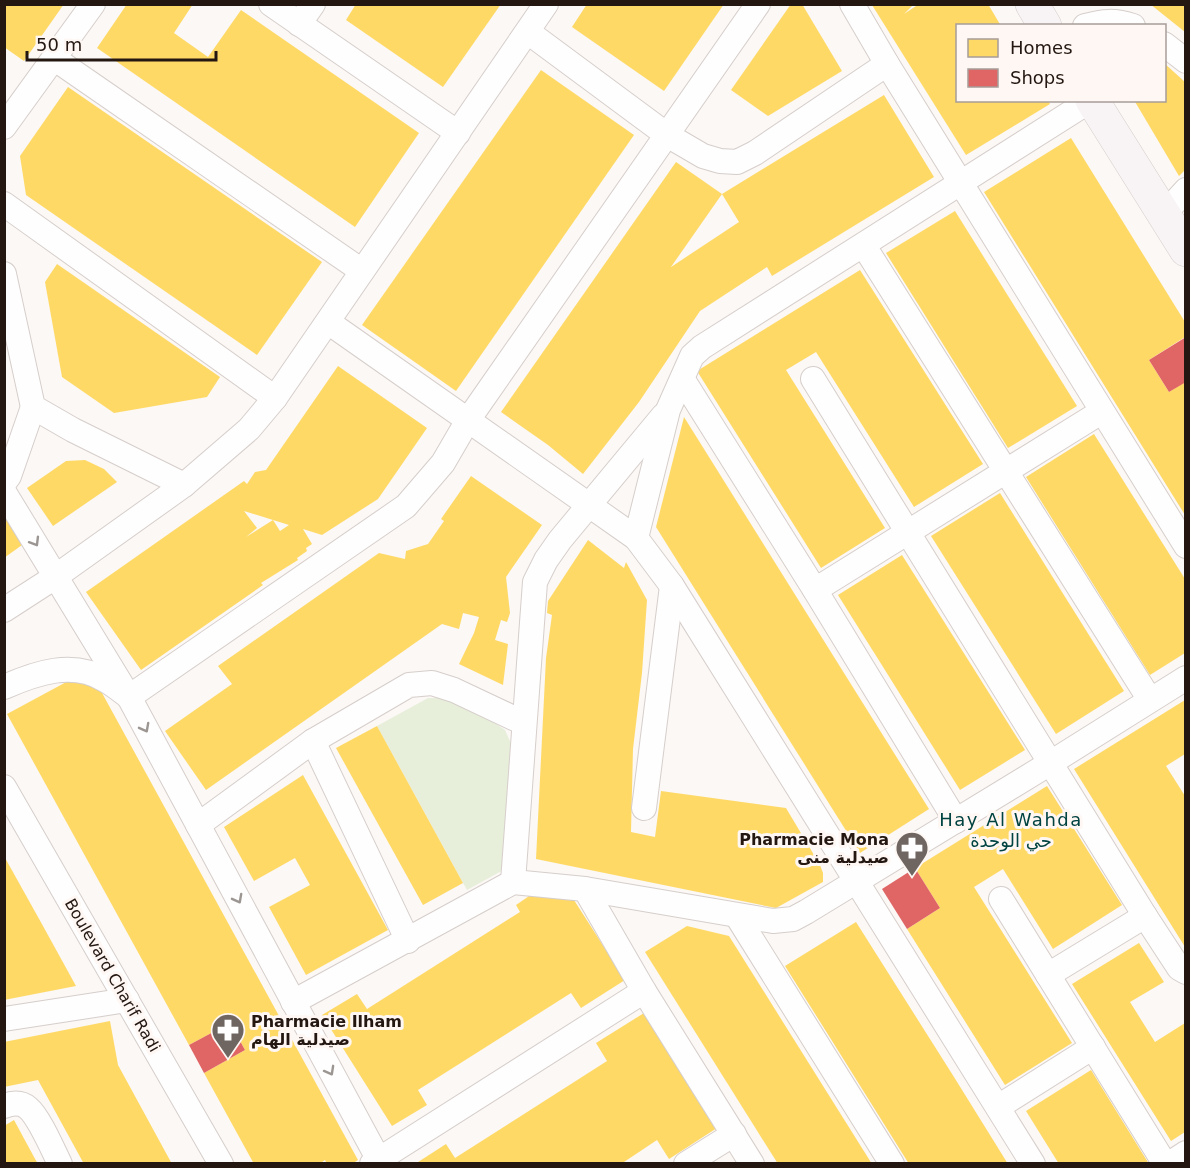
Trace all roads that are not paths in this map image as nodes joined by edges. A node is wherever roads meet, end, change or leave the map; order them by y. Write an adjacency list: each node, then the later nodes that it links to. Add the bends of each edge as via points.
1 (93, 4): 14 (street)
2 (271, 4): 8 (street)
3 (313, 4): 8 (street)
4 (546, 4): 12 (street)
5 (758, 4): 21 (street)
6 (852, 4): 16 (street)
7 (1032, 4): 9 (street)
8 (299, 24): 20 (street)
9 (1044, 24)
10 (1092, 24): 11 (street, via 1106,20)
11 (1128, 24)
12 (528, 32): 20 (street); 21 (street)
13 (1166, 46): 15 (street)
14 (55, 59): 19 (street); 27 (street)
15 (1185, 61)
16 (887, 64): 21 (street, via 737,162 703,156); 22 (street)
17 (1088, 102): 22 (street)
18 (1092, 102): 25 (street)
19 (4, 127)
20 (458, 133): 27 (street)
21 (667, 135): 36 (street)
22 (961, 184): 26 (street); 35 (street)
23 (1185, 190): 25 (street)
24 (4, 204): 32 (street)
25 (1177, 233)
26 (864, 246): 31 (street, via 702,347 692,356); 37 (street)
27 (362, 271): 29 (street)
28 (4, 274): 33 (street)
29 (328, 322): 32 (street); 36 (street)
30 (813, 379): 42 (street)
31 (683, 380): 34 (street); 47 (street)
32 (275, 398): 39 (street, via 249,429)
33 (33, 407): 38 (street); 39 (street)
34 (668, 410): 41 (street); 43 (street)
35 (1101, 412): 37 (street); 44 (street)
36 (468, 420): 41 (street); 51 (street, via 443,464 406,506)
37 (1006, 470): 42 (street); 52 (street)
38 (4, 483)
39 (184, 485): 45 (street)
40 (4, 492): 45 (street, one-way to 45)
41 (590, 505): 43 (street); 53 (street, via 560,540 535,582)
42 (909, 532): 47 (street); 55 (street)
43 (636, 538): 46 (street)
44 (1185, 546)
45 (56, 577): 48 (street); 51 (street)
46 (672, 586): 57 (street); 61 (street)
47 (815, 590): 58 (street)
48 (4, 610)
49 (1185, 678): 52 (street)
50 (4, 687): 51 (street, via 55,670 77,670 104,679)
51 (129, 697): 59 (street, one-way to 59)
52 (1150, 700): 55 (street)
53 (524, 723): 54 (street, via 432,683 409,685); 60 (street)
54 (313, 741): 59 (street); 66 (street)
55 (1052, 762): 58 (street); 65 (street)
56 (4, 787): 70 (street, Boulevard Charif Radi)
57 (644, 808)
58 (956, 821): 61 (street)
59 (198, 825): 71 (street, one-way to 71)
60 (513, 882): 62 (street); 66 (street)
61 (856, 882): 64 (street, via 793,919 773,921); 75 (street)
62 (585, 889): 64 (street); 69 (street)
63 (1001, 899): 68 (street)
64 (737, 916): 83 (street)
65 (1145, 916): 67 (street); 68 (street)
66 (408, 940): 71 (street)
67 (1185, 972)
68 (1048, 975): 73 (street)
69 (644, 992): 76 (street); 78 (street)
70 (127, 1000): 72 (street); 80 (street, Boulevard Charif Radi)
71 (293, 1002): 78 (street, one-way to 78)
72 (4, 1019)
73 (1093, 1047): 75 (street); 85 (street)
74 (4, 1106): 79 (street, via 18,1103 27,1107)
75 (998, 1107): 84 (street)
76 (734, 1134): 81 (street); 82 (street)
77 (1185, 1153): 85 (street)
78 (377, 1162)
79 (60, 1164)
80 (221, 1164)
81 (686, 1164)
82 (753, 1164)
83 (892, 1164)
84 (1033, 1164)
85 (1167, 1164)

